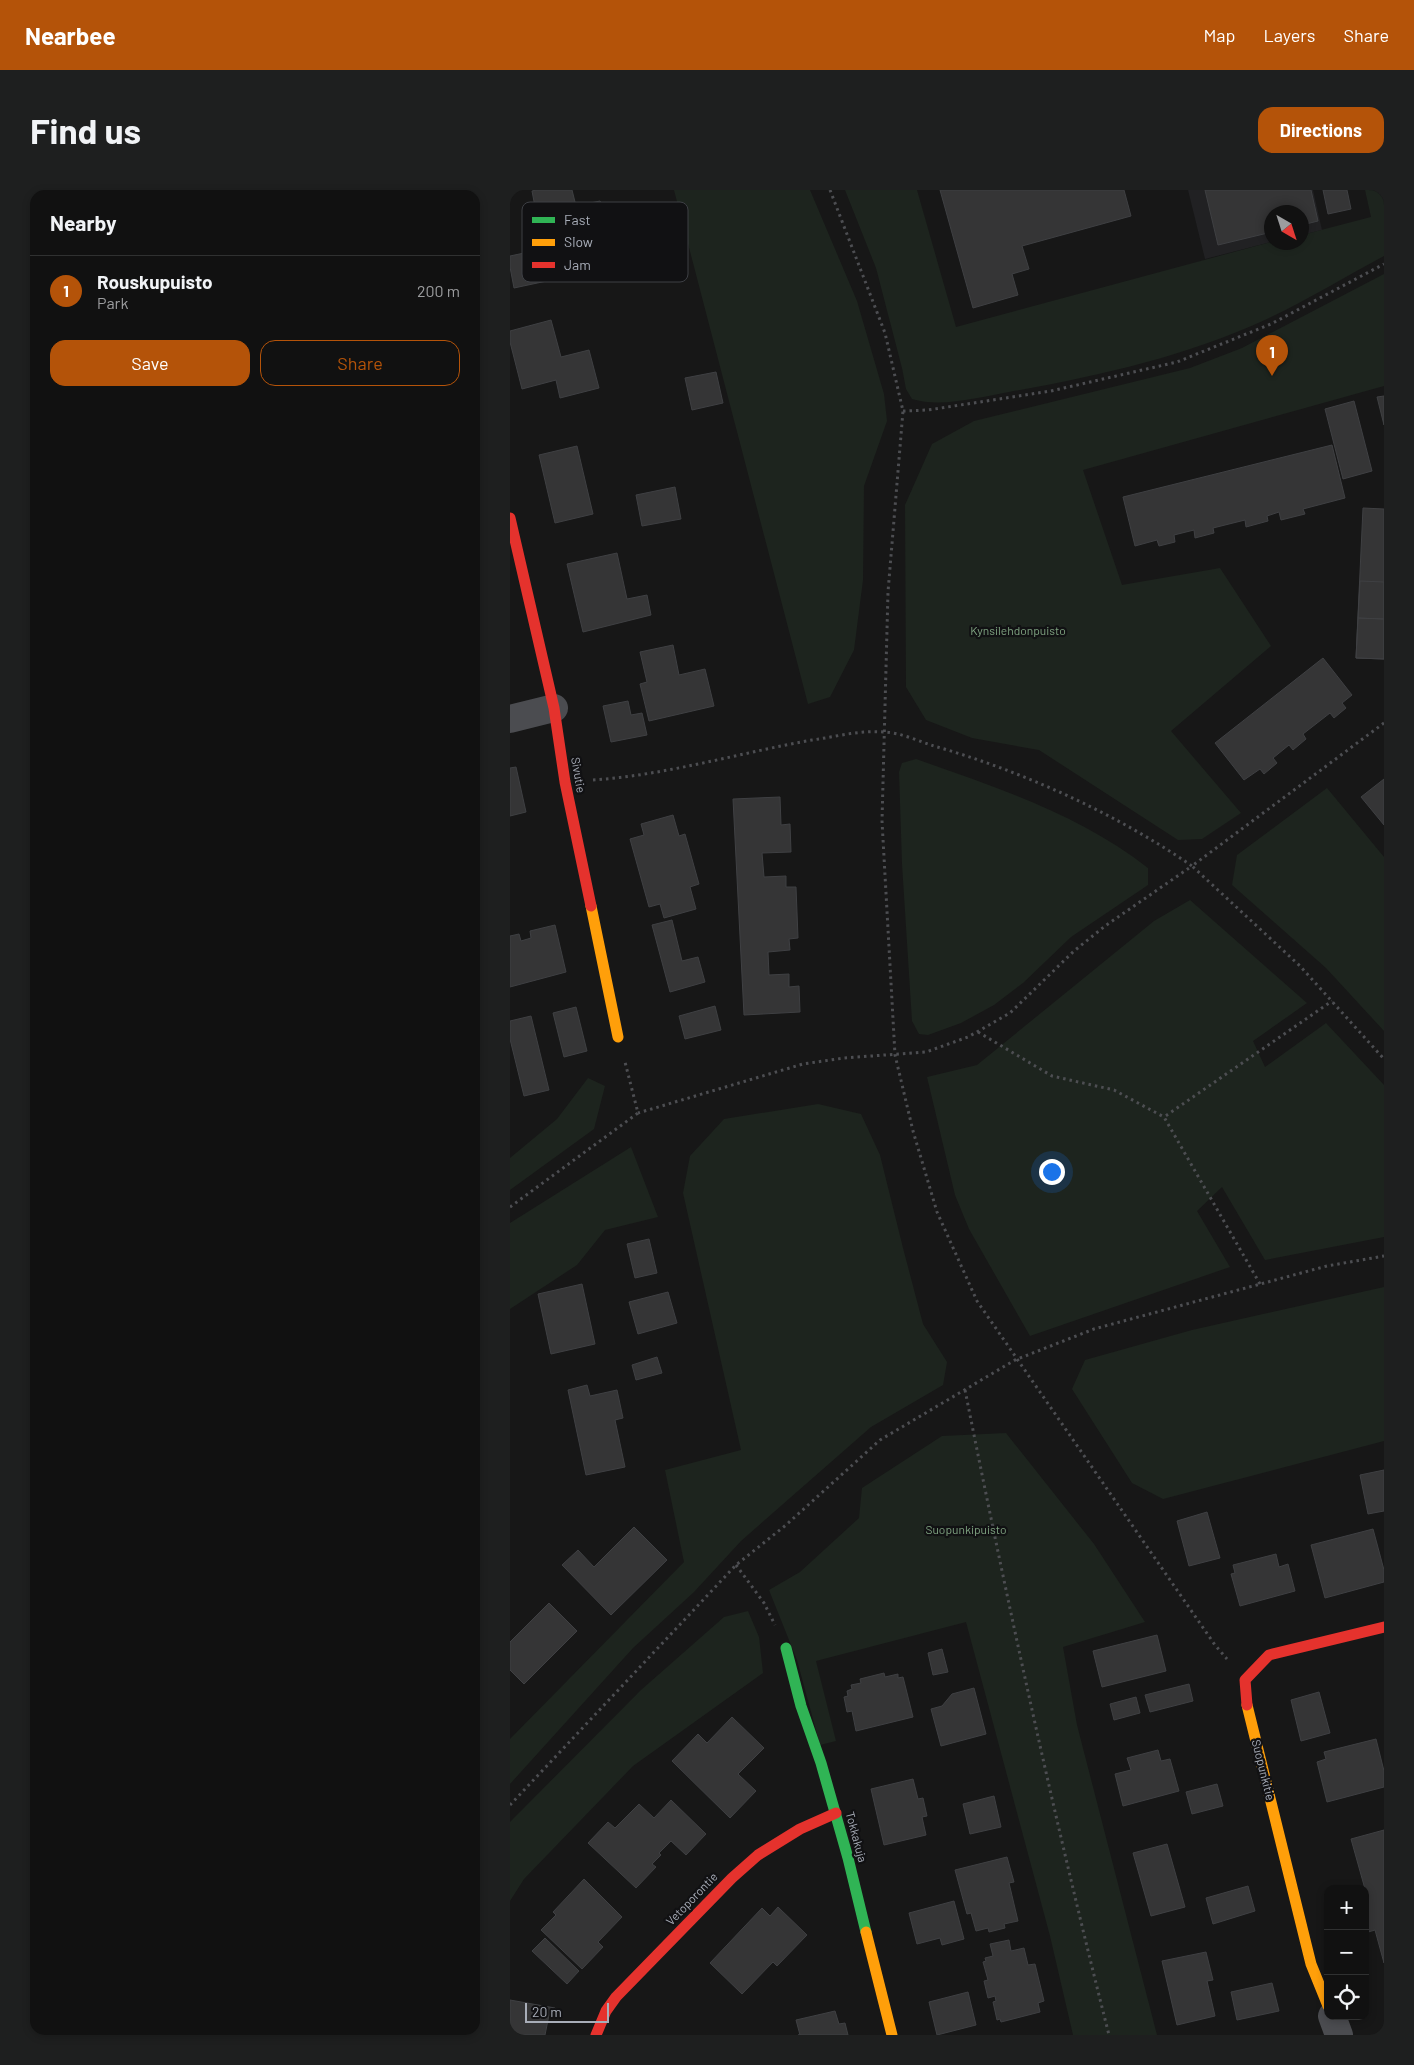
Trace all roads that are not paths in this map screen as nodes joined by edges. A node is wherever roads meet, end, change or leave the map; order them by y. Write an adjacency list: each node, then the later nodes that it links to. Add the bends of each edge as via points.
1 (510, 518): 2 (street, Sivutie)
2 (554, 708): 3 (street); 4 (street, Sivutie, via 565,782)
3 (510, 718)
4 (618, 1038)
5 (1384, 1626): 8 (street, Suopunkitie, via 1269,1655 1245,1680 1247,1705 1311,1964)
6 (786, 1648): 7 (street, Tokkakuja)
7 (836, 1813): 10 (street, Vetoporontie, via 776,1843 742,1868 616,1997); 11 (street, Tokkakuja)
8 (1324, 1996)
9 (1333, 2020): 12 (street)
10 (596, 2035)
11 (892, 2035)
12 (1339, 2035)

